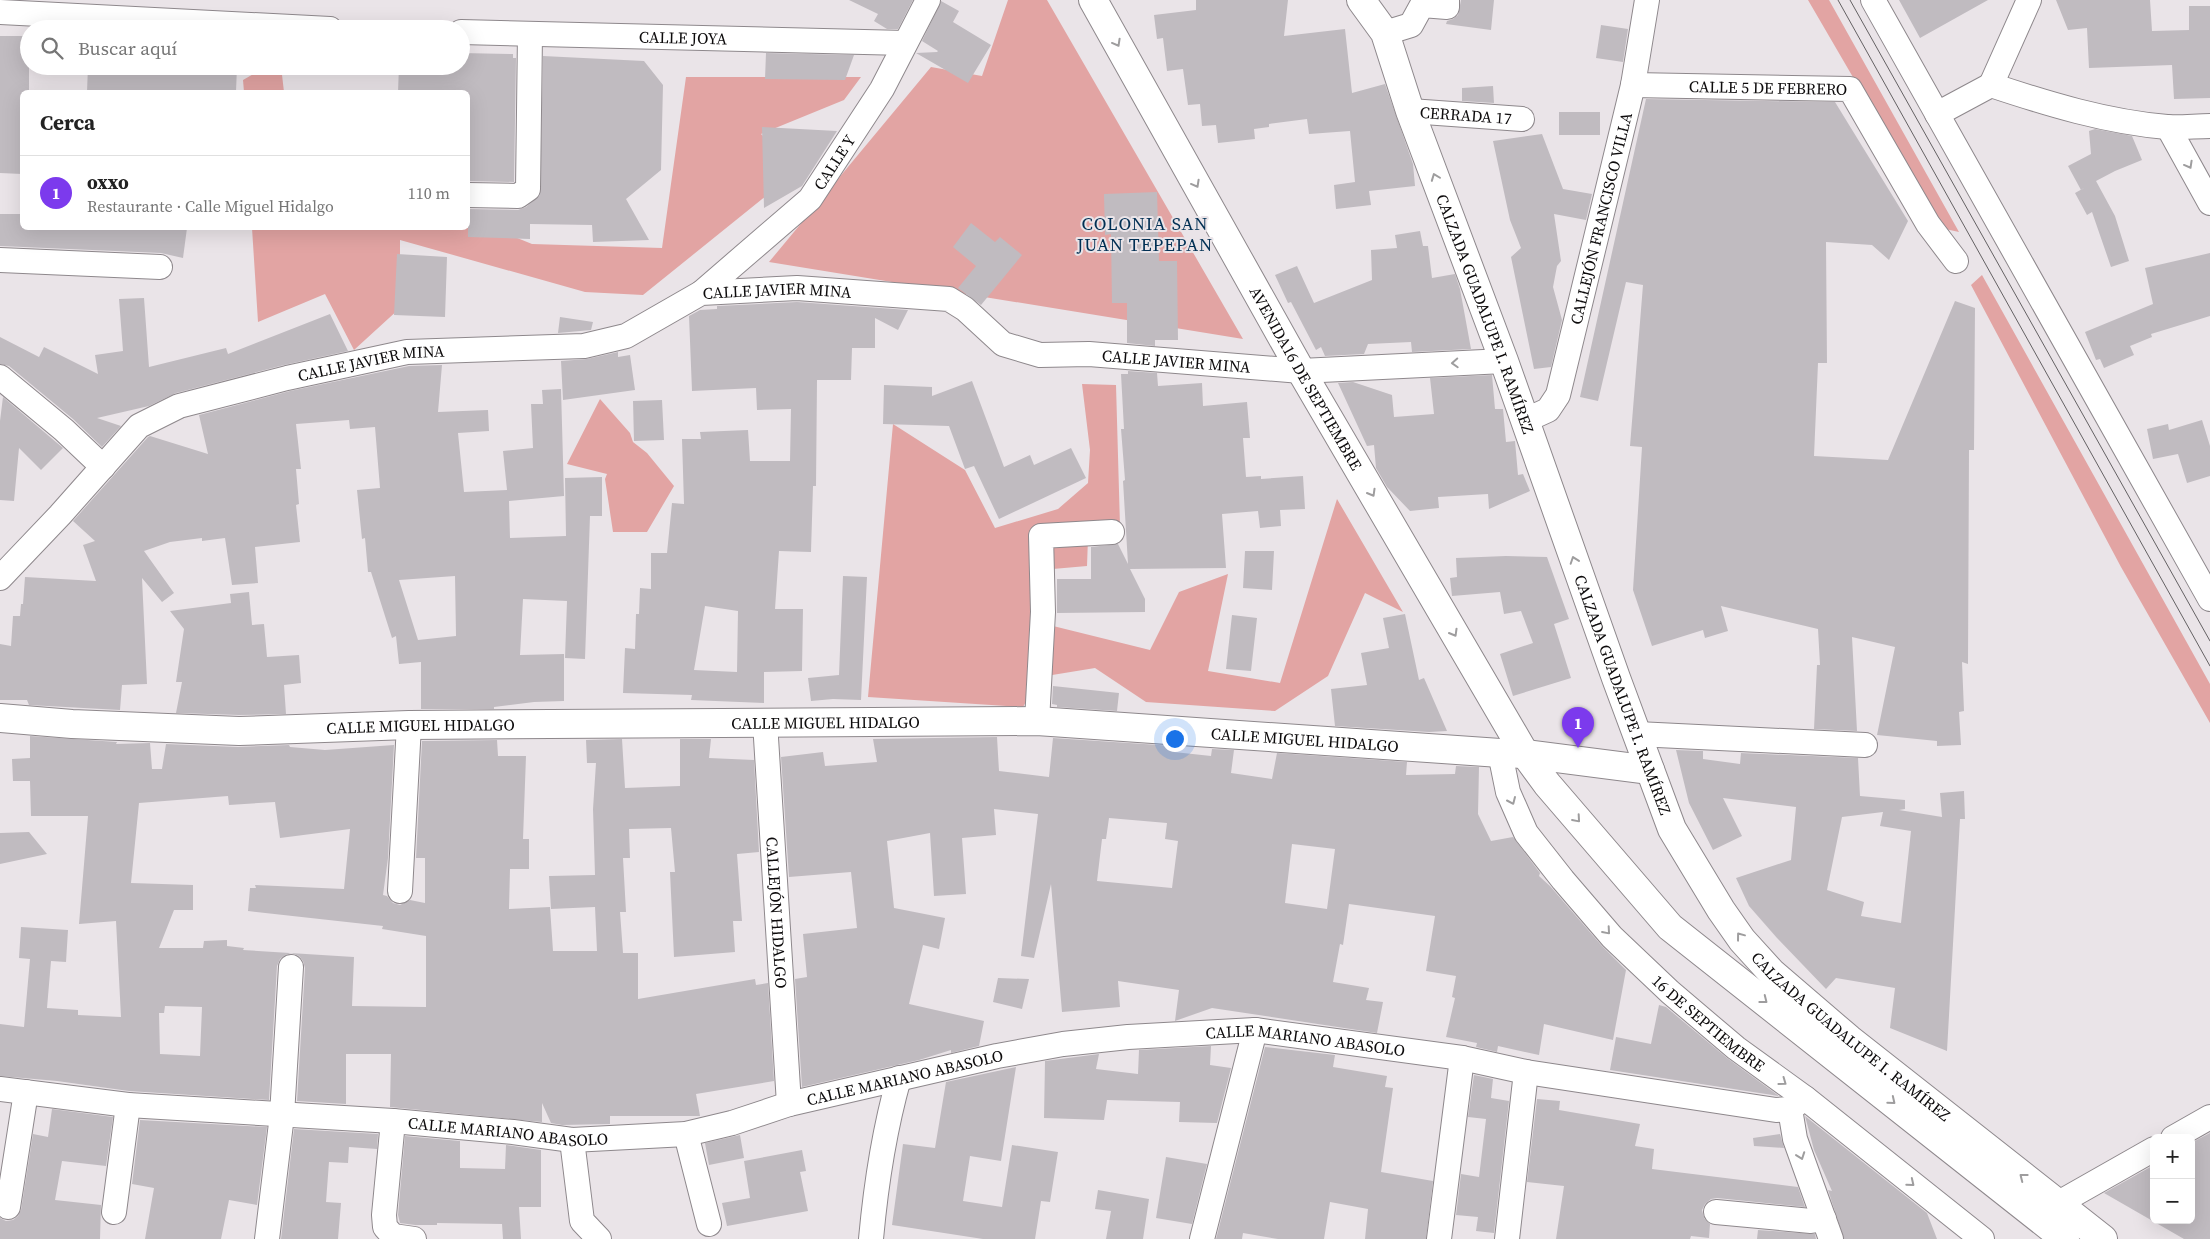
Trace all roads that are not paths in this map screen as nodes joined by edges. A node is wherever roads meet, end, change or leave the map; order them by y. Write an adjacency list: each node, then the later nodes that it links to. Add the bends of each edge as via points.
1 (928, 0): 13 (street, CALLE Y)
2 (1093, 0): 28 (main road, AVENIDA16 DE SEPTIEMBRE, one-way to 28)
3 (1361, 0): 11 (main road, CALZADA GUADALUPE I. RAMÍREZ)
4 (1447, 0): 11 (street, via 1447,6 1422,5 1411,25)
5 (1646, 0): 14 (street, CALLEJÓN FRANCISCO VILLA)
6 (1873, 0): 17 (street)
7 (2029, 0): 15 (street)
8 (0, 12): 9 (street)
9 (155, 20)
10 (470, 32): 12 (street, CALLE JOYA)
11 (1385, 33): 16 (main road, CALZADA GUADALUPE I. RAMÍREZ)
12 (530, 34): 13 (street, CALLE JOYA); 21 (street, via 528,189 518,196)
13 (905, 43): 26 (street, CALLE Y, via 882,89 810,199)
14 (1633, 85): 24 (street, CALLE 5 DE FEBRERO, via 1850,89 1928,224); 30 (street, CALLEJÓN FRANCISCO VILLA, via 1558,395 1548,410)
15 (1991, 85): 17 (street); 20 (street, via 2064,109)
16 (1410, 111): 18 (street, CERRADA 17); 27 (main road, CALZADA GUADALUPE I. RAMÍREZ, one-way to 16)
17 (1936, 114): 34 (street)
18 (1522, 120)
19 (2210, 126): 20 (street)
20 (2168, 127): 22 (street, one-way to 22)
21 (470, 195)
22 (2210, 203)
23 (0, 260): 25 (street)
24 (1956, 261)
25 (160, 267)
26 (701, 293): 28 (street, CALLE JAVIER MINA, via 797,288 949,299 965,309 1003,344 1040,355 1089,354); 31 (street, CALLE JAVIER MINA, via 626,336 584,346 407,352 179,406 139,426)
27 (1504, 360): 28 (street, CALLE JAVIER MINA, one-way to 28); 30 (main road, CALZADA GUADALUPE I. RAMÍREZ)
28 (1301, 371): 41 (main road, AVENIDA16 DE SEPTIEMBRE, one-way to 41)
29 (0, 377): 31 (street)
30 (1526, 420): 39 (main road, CALZADA GUADALUPE I. RAMÍREZ, one-way to 30)
31 (103, 467): 33 (street, CALLE JAVIER MINA)
32 (1112, 532): 36 (street, via 1041,536 1043,612)
33 (0, 578)
34 (2210, 599)
35 (0, 718): 38 (main road, CALLE MIGUEL HIDALGO, via 239,731)
36 (1037, 721): 37 (main road, CALLE MIGUEL HIDALGO); 41 (main road, CALLE MIGUEL HIDALGO)
37 (765, 722): 38 (main road, CALLE MIGUEL HIDALGO); 52 (street, CALLEJÓN HIDALGO)
38 (409, 725): 43 (street)
39 (1637, 734): 40 (street); 42 (main road, CALZADA GUADALUPE I. RAMÍREZ)
40 (1865, 745)
41 (1513, 754): 42 (main road, CALLE MIGUEL HIDALGO); 51 (street, 16 DE SEPTIEMBRE, one-way to 51, via 1508,792 1526,833 1563,880 1612,937); 75 (main road, CALZADA GUADALUPE I. RAMÍREZ, one-way to 75, via 1547,784 1670,927)
42 (1650, 770): 61 (main road, CALZADA GUADALUPE I. RAMÍREZ, one-way to 42, via 1772,974 1721,910 1672,829)
43 (400, 891)
44 (291, 967): 54 (street)
45 (1255, 1030): 46 (street, CALLE MARIANO ABASOLO); 48 (street, CALLE MARIANO ABASOLO, via 1063,1044); 71 (street)
46 (1462, 1058): 47 (street, CALLE MARIANO ABASOLO); 72 (street)
47 (1526, 1072): 51 (street, CALLE MARIANO ABASOLO, via 1776,1110); 73 (street)
48 (899, 1078): 52 (street, CALLE MARIANO ABASOLO); 70 (street, via 878,1170)
49 (0, 1089): 50 (street, CALLE MARIANO ABASOLO)
50 (26, 1092): 53 (street, CALLE MARIANO ABASOLO); 62 (street)
51 (1798, 1103): 66 (street, one-way to 66, via 1795,1139); 74 (street, 16 DE SEPTIEMBRE, one-way to 74)
52 (789, 1104): 57 (street, CALLE MARIANO ABASOLO)
53 (128, 1105): 54 (street, CALLE MARIANO ABASOLO); 63 (street)
54 (282, 1116): 56 (street, CALLE MARIANO ABASOLO); 67 (street)
55 (2210, 1117): 58 (street)
56 (393, 1121): 59 (street, CALLE MARIANO ABASOLO); 68 (street, via 385,1227 393,1236)
57 (686, 1134): 59 (street, CALLE MARIANO ABASOLO); 65 (street)
58 (2180, 1134)
59 (572, 1140): 69 (street, via 582,1221)
60 (2150, 1151): 61 (street)
61 (2057, 1204): 76 (main road, CALZADA GUADALUPE I. RAMÍREZ)
62 (8, 1207)
63 (114, 1212)
64 (1716, 1212): 66 (street, via 1811,1221)
65 (709, 1224)
66 (1828, 1229)
67 (267, 1239)
68 (414, 1239)
69 (599, 1239)
70 (871, 1239)
71 (1202, 1239)
72 (1439, 1239)
73 (1507, 1239)
74 (1982, 1239)
75 (2065, 1239)
76 (2103, 1239)

